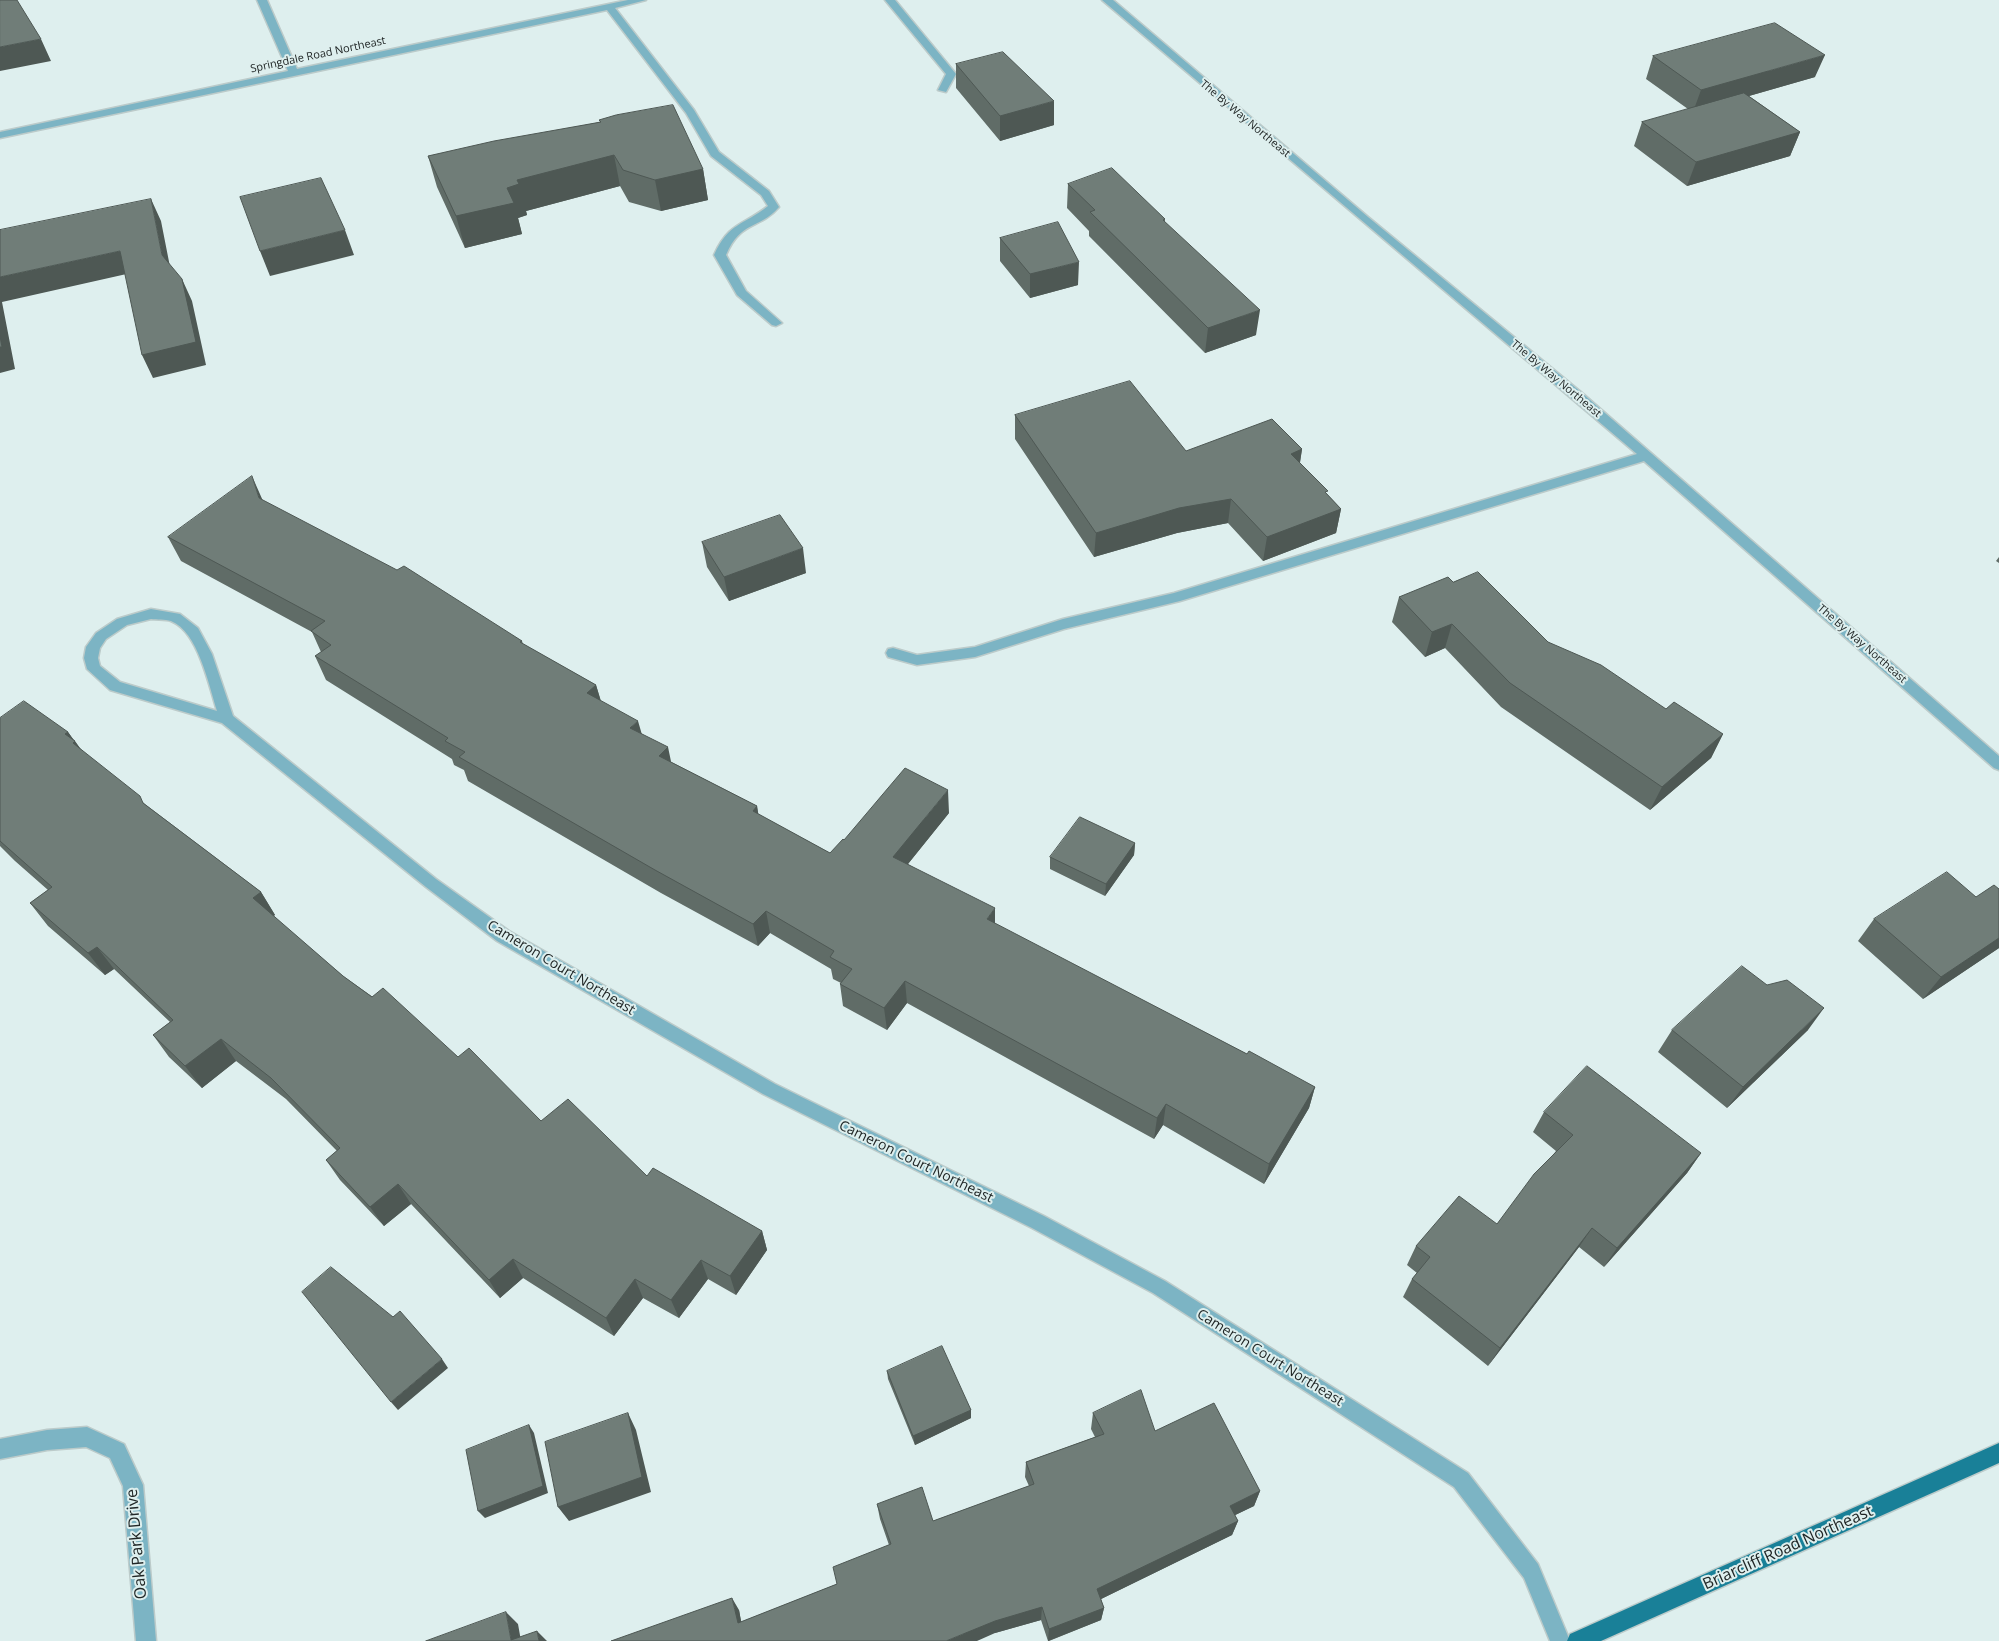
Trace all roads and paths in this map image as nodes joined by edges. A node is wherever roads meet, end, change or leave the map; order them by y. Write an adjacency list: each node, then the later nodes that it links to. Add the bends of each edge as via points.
1 (262, 0): 6 (street)
2 (641, 0): 5 (street, Springdale Road Northeast)
3 (890, 0): 7 (street, via 952,74)
4 (1108, 0): 10 (street, The By Way Northeast)
5 (610, 6): 6 (street, Springdale Road Northeast); 9 (street, via 690,112 715,154 765,193 774,207 764,216 738,226 725,242 720,256 741,293)
6 (294, 73): 8 (street, Springdale Road Northeast)
7 (943, 90)
8 (0, 135)
9 (776, 323)
10 (1646, 456): 11 (street, via 1175,598 1063,624 975,652 916,660); 13 (street, The By Way Northeast)
11 (893, 653)
12 (227, 719): 12 (street, Cameron Court Northeast, via 206,654 193,631 175,617 151,614 122,622 100,636 93,647 94,669 115,686); 17 (street, Cameron Court Northeast, via 431,883 503,936 769,1089 1038,1222 1158,1287 1461,1480 1531,1571)
13 (1999, 764)
14 (0, 1450): 16 (street, Oak Park Drive, via 87,1436 116,1451 133,1485)
15 (1999, 1453): 18 (main road, Briarcliff Road Northeast)
16 (146, 1641)
17 (1560, 1641)
18 (1577, 1641)

